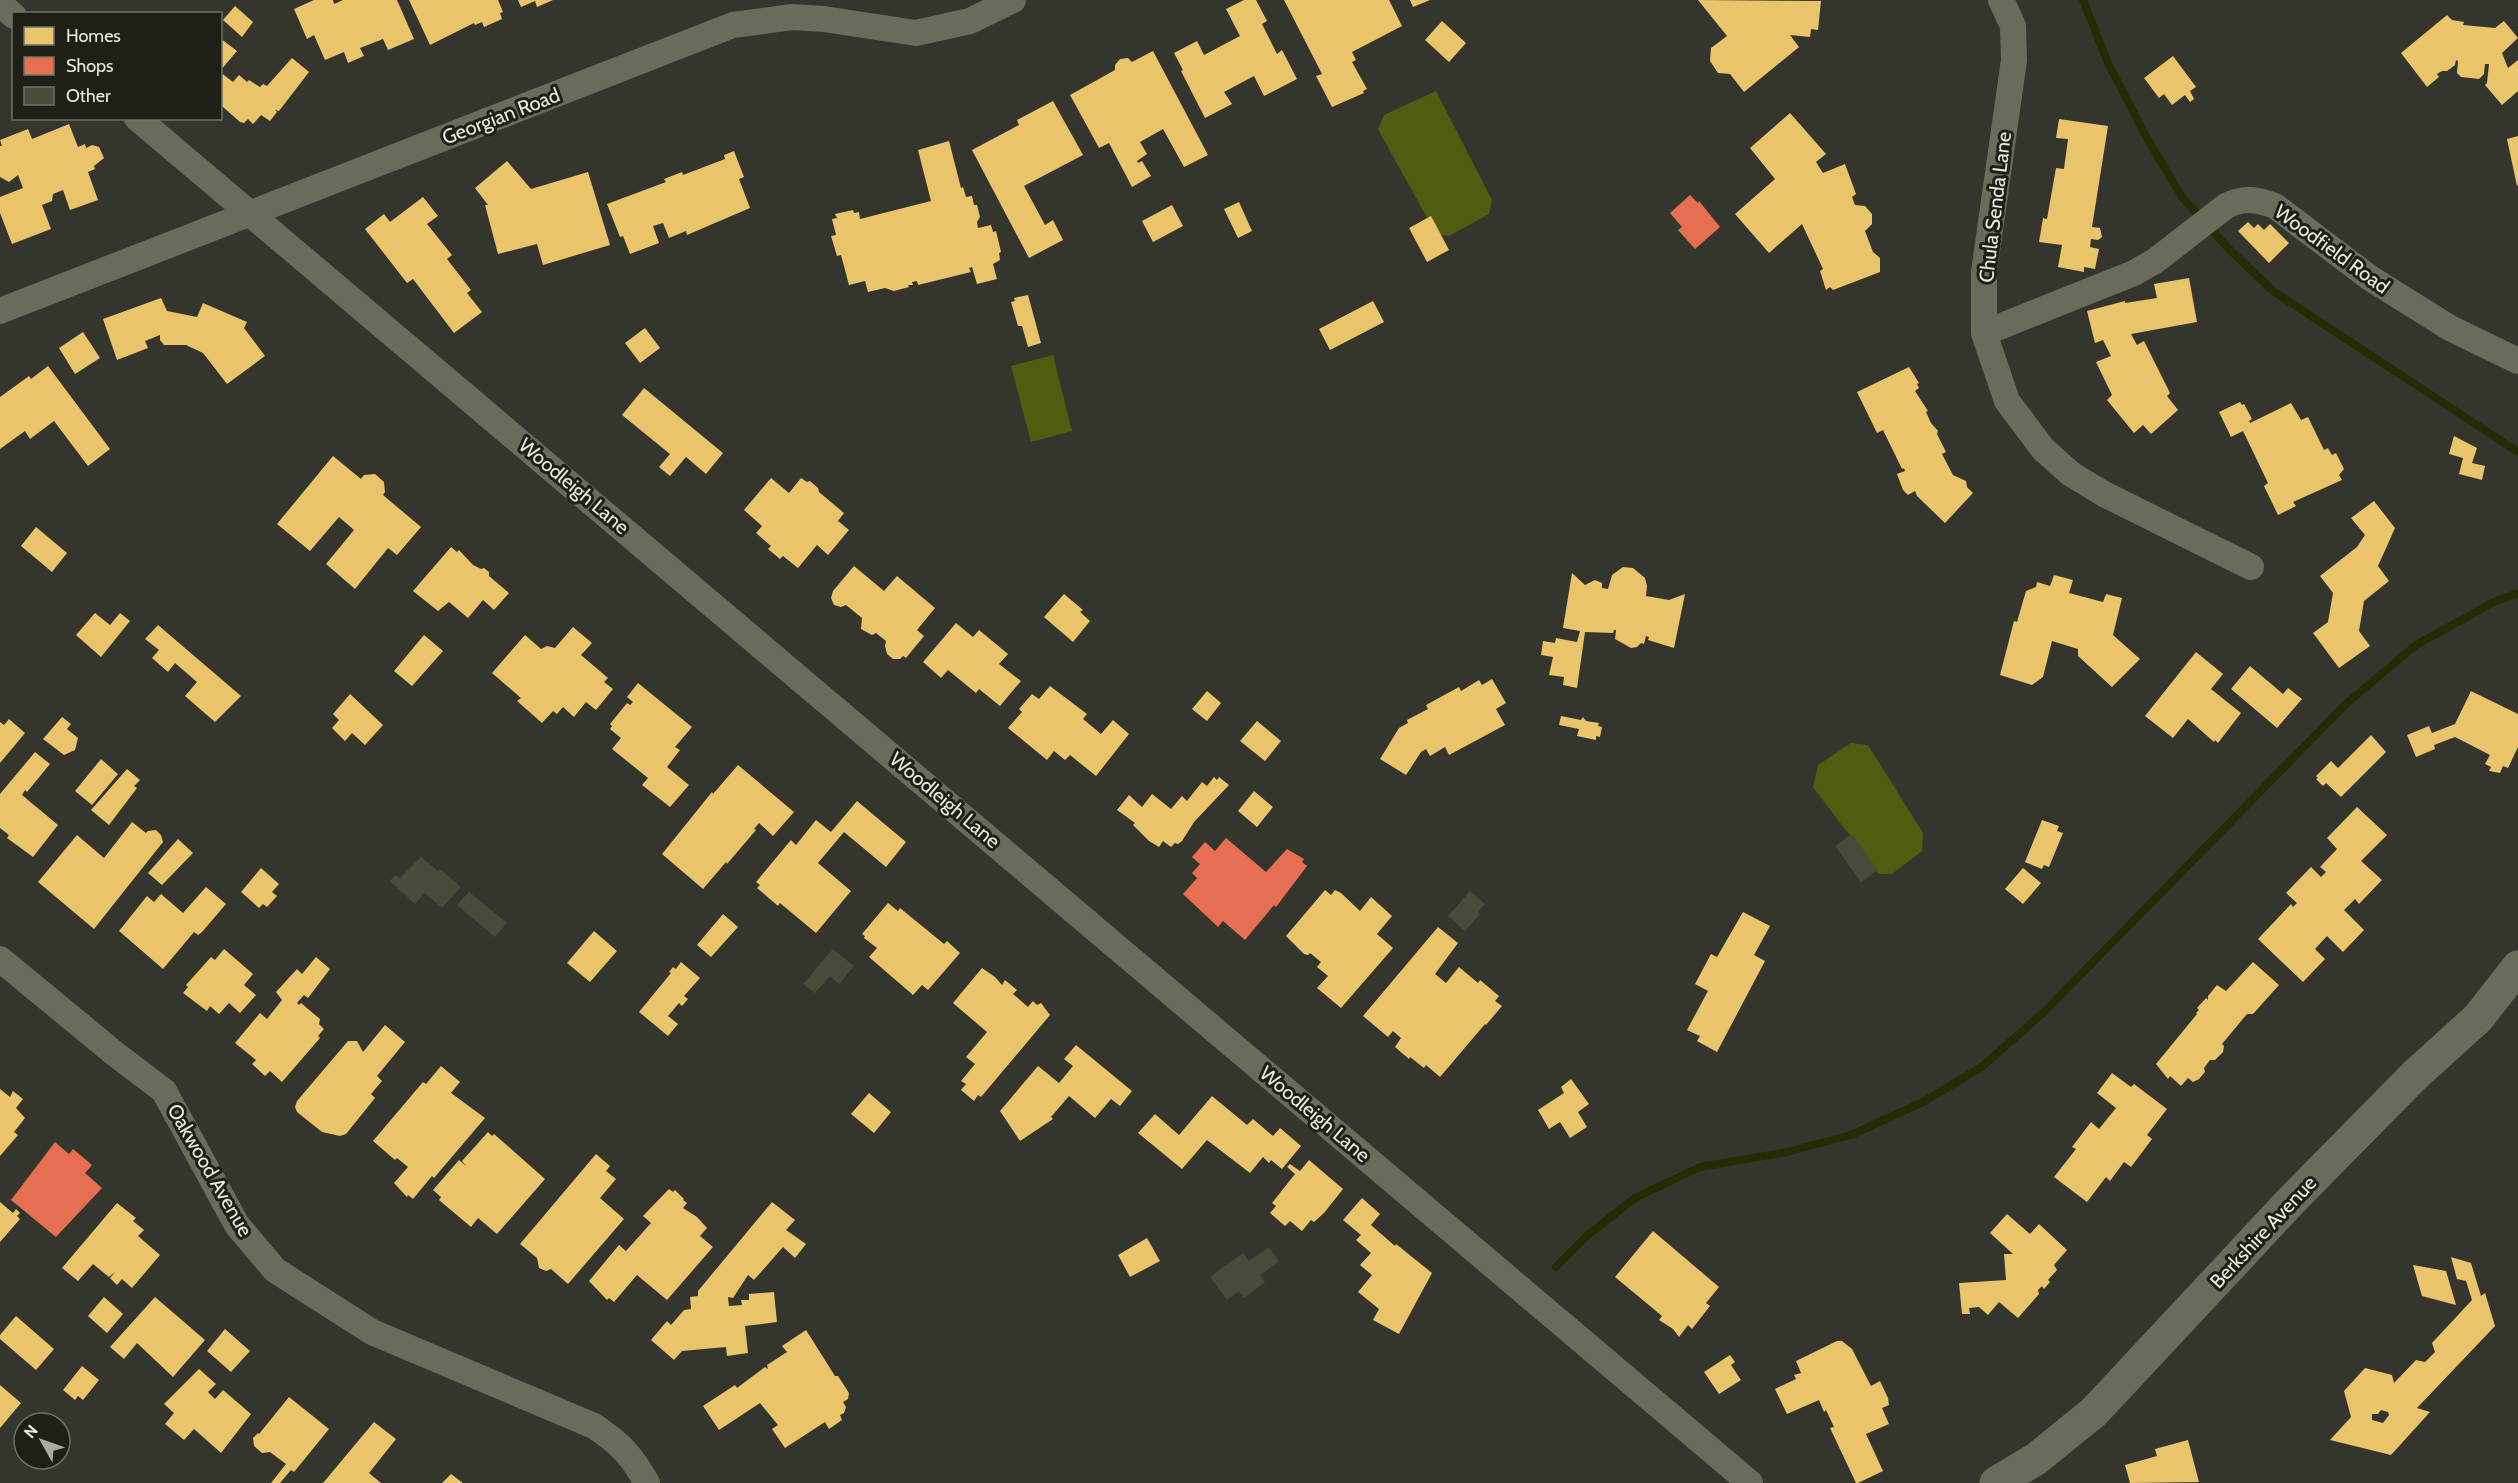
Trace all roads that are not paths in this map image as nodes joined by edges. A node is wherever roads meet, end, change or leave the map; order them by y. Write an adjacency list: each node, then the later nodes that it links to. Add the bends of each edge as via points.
1 (1013, 0): 6 (street, Georgian Road, via 970,21 916,33 792,17 733,25)
2 (2001, 0): 8 (street, Chula Senda Lane, via 2013,26 2014,60 1984,272)
3 (0, 4): 4 (street)
4 (12, 14)
5 (139, 120): 6 (street, Woodleigh Lane)
6 (252, 214): 7 (street, Georgian Road); 14 (street, Woodleigh Lane)
7 (0, 311)
8 (1984, 333): 9 (street, Woodfield Road, via 2134,273 2238,200 2262,201 2275,206 2370,279 2450,328); 10 (street, Chula Senda Lane, via 2007,401 2043,448 2071,474 2103,494)
9 (2518, 361)
10 (2251, 567)
11 (0, 958): 13 (street, Oakwood Avenue, via 164,1091 237,1225 275,1270 372,1332 594,1426 618,1442)
12 (2518, 967): 15 (street, Berkshire Avenue, via 2478,1018 2414,1076 2290,1202 2094,1412 2037,1459)
13 (647, 1483)
14 (1750, 1483)
15 (1996, 1483)

